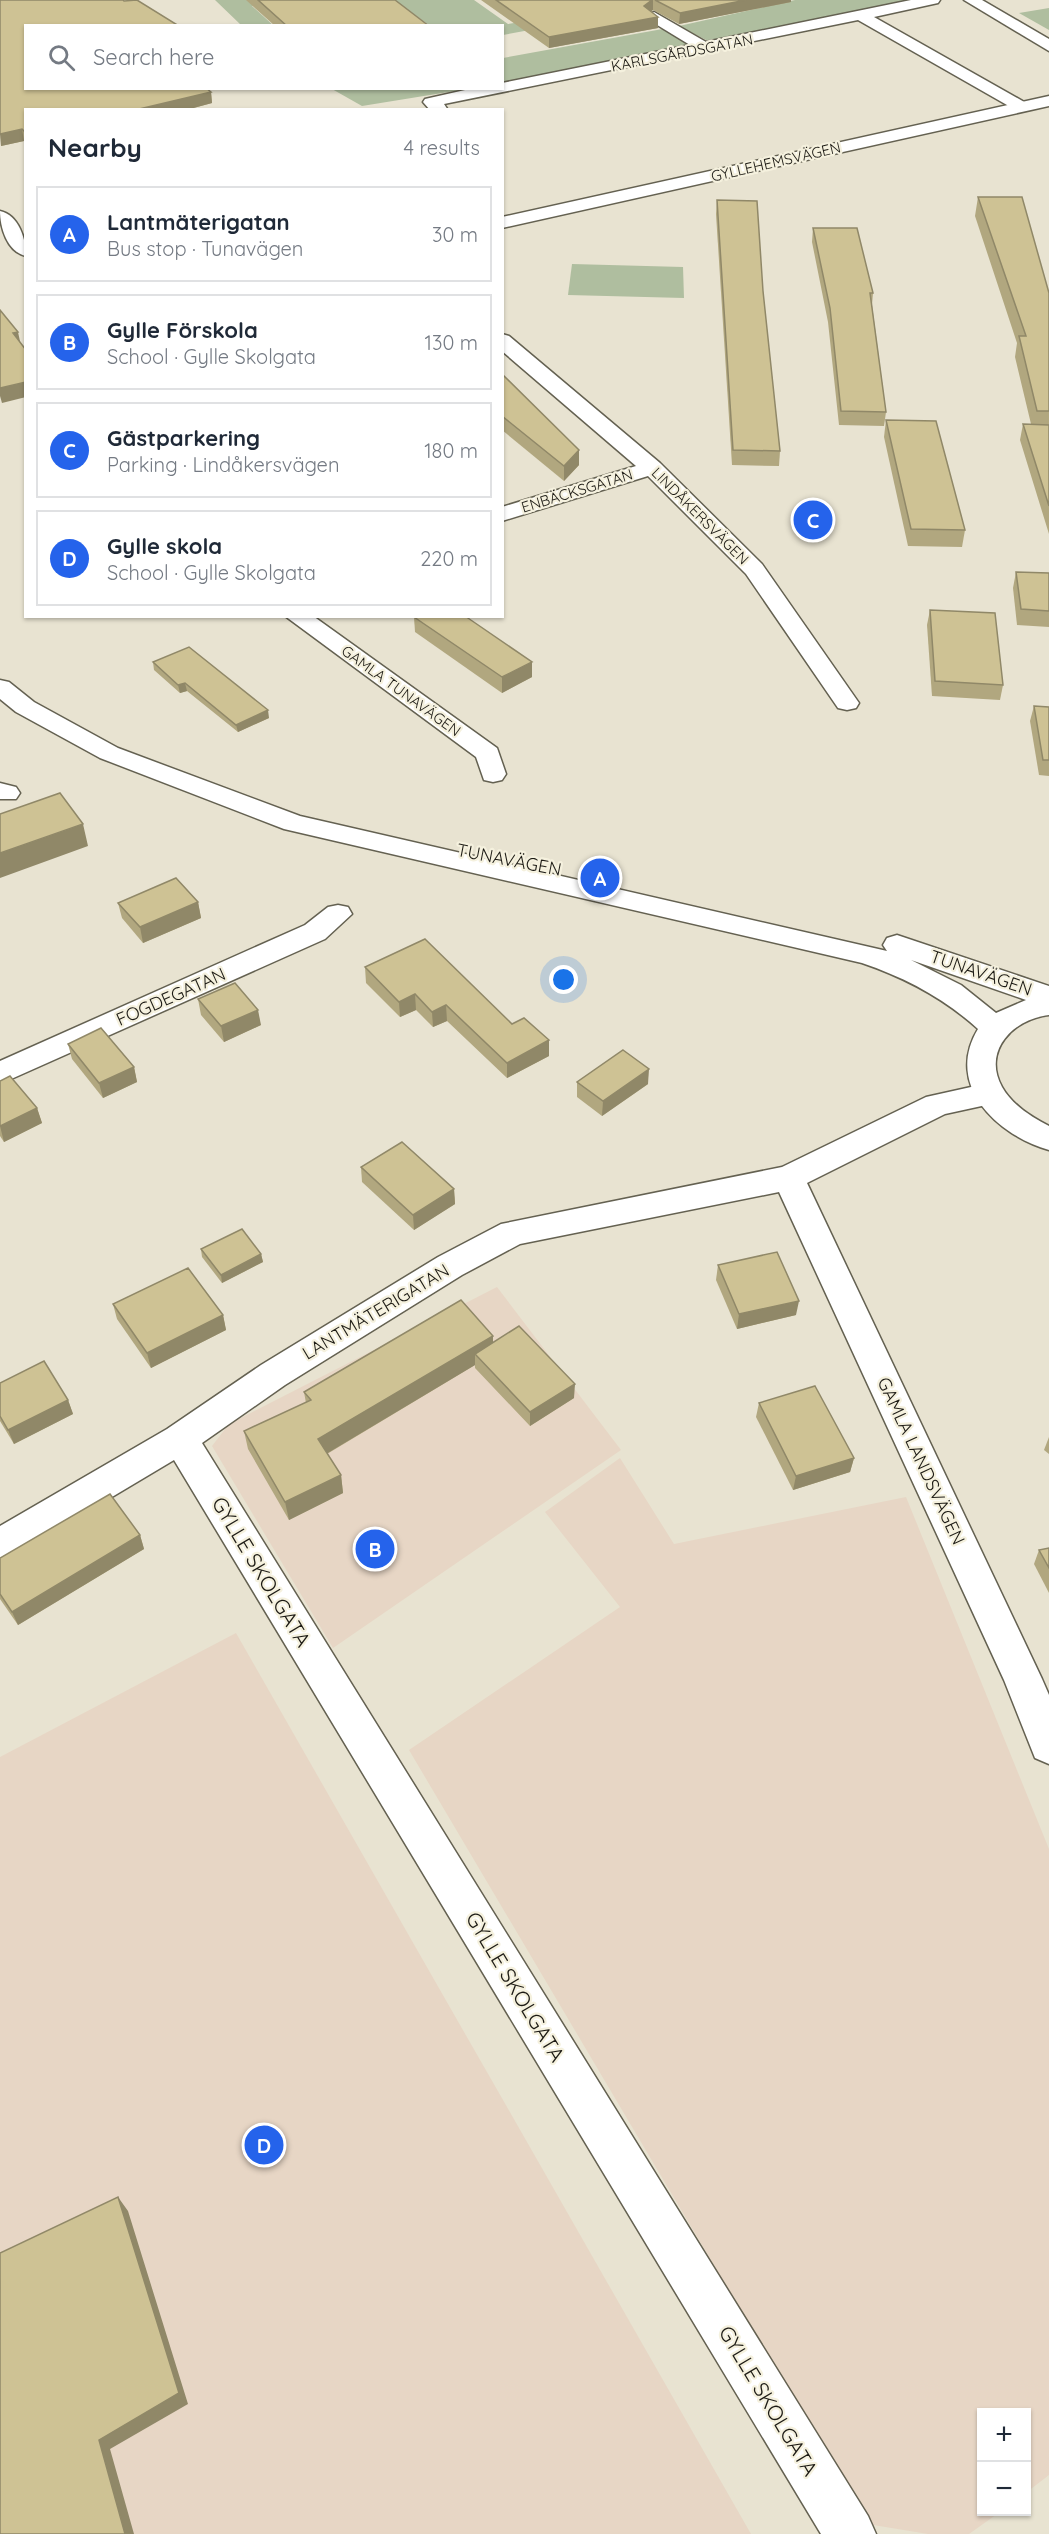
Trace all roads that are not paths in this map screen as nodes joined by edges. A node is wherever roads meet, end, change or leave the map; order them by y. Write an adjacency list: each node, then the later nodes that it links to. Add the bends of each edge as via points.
1 (933, 0): 3 (street, KARLSGÅRDSGATAN)
2 (971, 0): 5 (street)
3 (862, 16): 6 (street, KARLSGÅRDSGATAN); 10 (street)
4 (654, 17): 6 (street)
5 (1049, 46)
6 (706, 48): 7 (street, KARLSGÅRDSGATAN)
7 (504, 88)
8 (492, 90): 11 (street, KARLSGÅRDSGATAN, via 431,102)
9 (1049, 101): 10 (street, GYLLEHEMSVÄGEN)
10 (1020, 106): 13 (street, GYLLEHEMSVÄGEN)
11 (438, 108)
12 (0, 216): 14 (street)
13 (504, 223)
14 (24, 248)
15 (504, 344): 16 (street, LINDÅKERSVÄGEN)
16 (512, 359): 17 (street, LINDÅKERSVÄGEN)
17 (652, 468): 18 (street, ENBÄCKSGATAN); 21 (street, LINDÅKERSVÄGEN, via 754,569)
18 (504, 513)
19 (300, 618): 23 (street, GAMLA TUNAVÄGEN, via 488,754)
20 (0, 687): 22 (street, TUNAVÄGEN, via 25,706)
21 (847, 703)
22 (109, 753): 25 (street, TUNAVÄGEN, via 296,816 779,915 939,957); 27 (street, TUNAVÄGEN, via 293,824 885,961 946,987)
23 (493, 774)
24 (338, 914): 28 (street, FOGDEGATAN, via 315,932)
25 (1049, 997)
26 (1049, 1005): 27 (street, via 1016,1013)
27 (995, 1028): 29 (street, via 982,1047 980,1070)
28 (0, 1074)
29 (989, 1094): 30 (street, via 1006,1114); 31 (street, LANTMÄTERIGATAN, via 937,1105)
30 (1049, 1139)
31 (789, 1178): 32 (street, LANTMÄTERIGATAN, via 512,1233 450,1266 273,1375); 34 (street, GAMLA LANDSVÄGEN, via 1023,1679)
32 (180, 1439): 33 (street, LANTMÄTERIGATAN); 35 (street, GYLLE SKOLGATA)
33 (0, 1545)
34 (1049, 1745)
35 (850, 2534)

